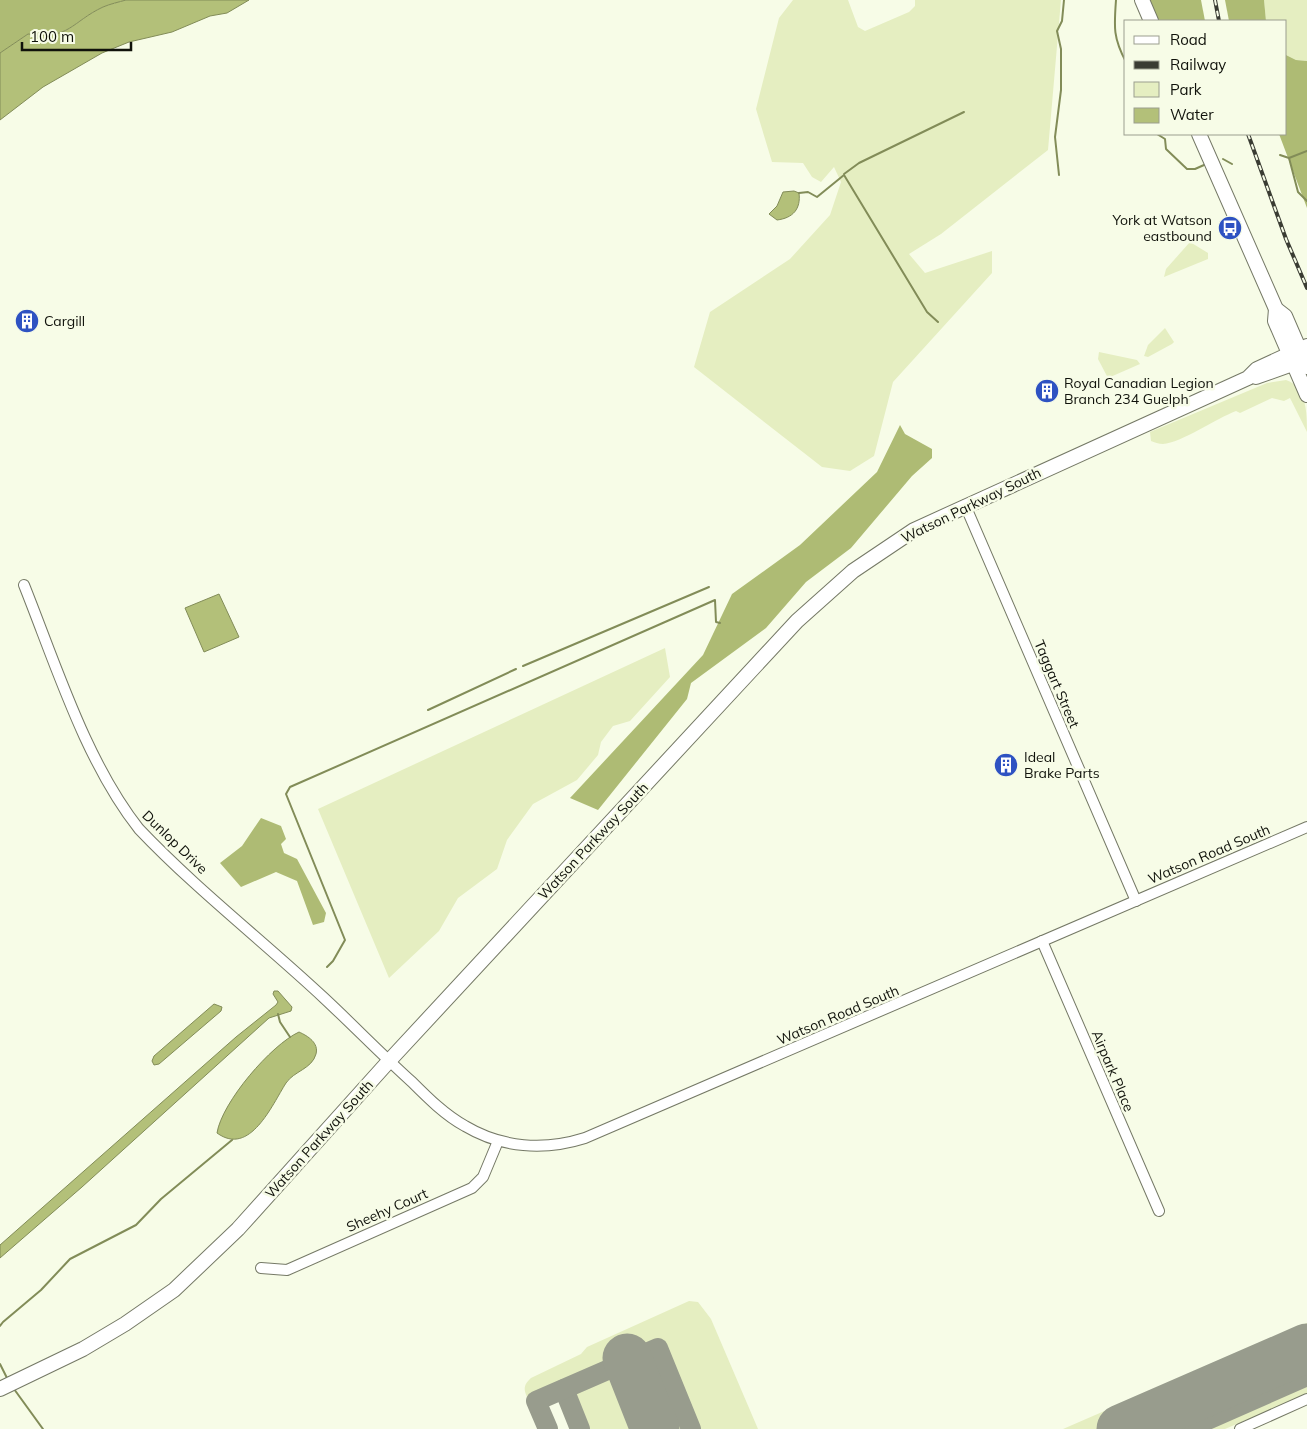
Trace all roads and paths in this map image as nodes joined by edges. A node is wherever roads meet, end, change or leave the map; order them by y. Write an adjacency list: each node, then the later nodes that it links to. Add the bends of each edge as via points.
1 (1142, 0): 2 (main road)
2 (1151, 20)
3 (1199, 135): 4 (main road, via 1276,309 1275,321)
4 (1301, 357): 5 (main road); 6 (main road, Watson Parkway South, via 1257,369 1248,378)
5 (1307, 395)
6 (966, 505): 9 (street, Taggart Street); 11 (main road, Watson Parkway South, via 914,530 853,571 797,621)
7 (24, 585): 11 (street, Dunlop Drive, via 94,756 119,804 149,840)
8 (1307, 827): 9 (street, Watson Road South)
9 (1136, 901): 10 (street, Watson Road South)
10 (1042, 941): 12 (street, Watson Road South, via 585,1138 543,1147); 13 (street, Airpark Place)
11 (389, 1061): 12 (street, Watson Road South, via 436,1105 465,1126); 15 (main road, Watson Parkway South, via 238,1229 174,1290 84,1349)
12 (498, 1141): 14 (street, Sheehy Court, via 483,1177 472,1188 287,1270)
13 (1159, 1211)
14 (261, 1268)
15 (7, 1386)
16 (1307, 1399): 17 (street)
17 (1240, 1429)

